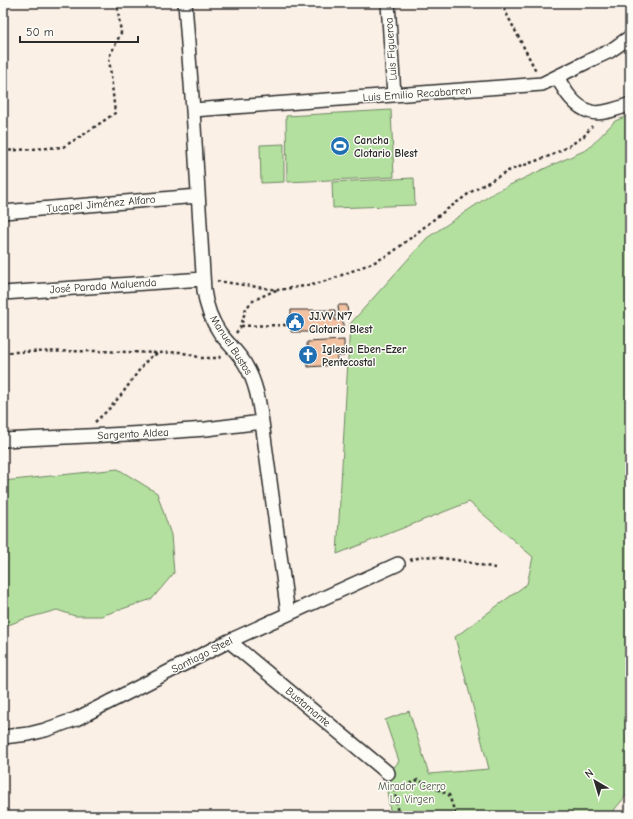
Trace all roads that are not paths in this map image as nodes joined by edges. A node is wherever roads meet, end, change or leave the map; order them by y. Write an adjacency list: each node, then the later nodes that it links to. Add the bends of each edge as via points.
1 (185, 3): 7 (street, Manuel Bustos)
2 (388, 3): 5 (street, Luis Figueroa)
3 (630, 38): 4 (street, Luis Emilio Recabarren, via 610,51)
4 (557, 77): 5 (street, Luis Emilio Recabarren, via 542,84); 6 (street, via 576,104 592,112 615,110)
5 (394, 95): 7 (street, Luis Emilio Recabarren)
6 (630, 104)
7 (193, 110): 8 (street, Manuel Bustos)
8 (198, 196): 9 (street, Tucapel Jiménez Alfaro); 10 (street, Manuel Bustos)
9 (3, 212)
10 (203, 278): 11 (street, José Parada Maluenda); 12 (street, Manuel Bustos, via 206,302 214,324 238,354 252,377)
11 (3, 293)
12 (262, 422): 13 (street, Sargento Aldea, via 149,433); 15 (street, Manuel Bustos)
13 (3, 440)
14 (398, 564): 15 (street, Santiago Steel)
15 (288, 614): 16 (street, Santiago Steel)
16 (229, 641): 17 (street, Santiago Steel, via 76,719 29,734); 18 (street, Bustamante)
17 (3, 737)
18 (388, 773)

